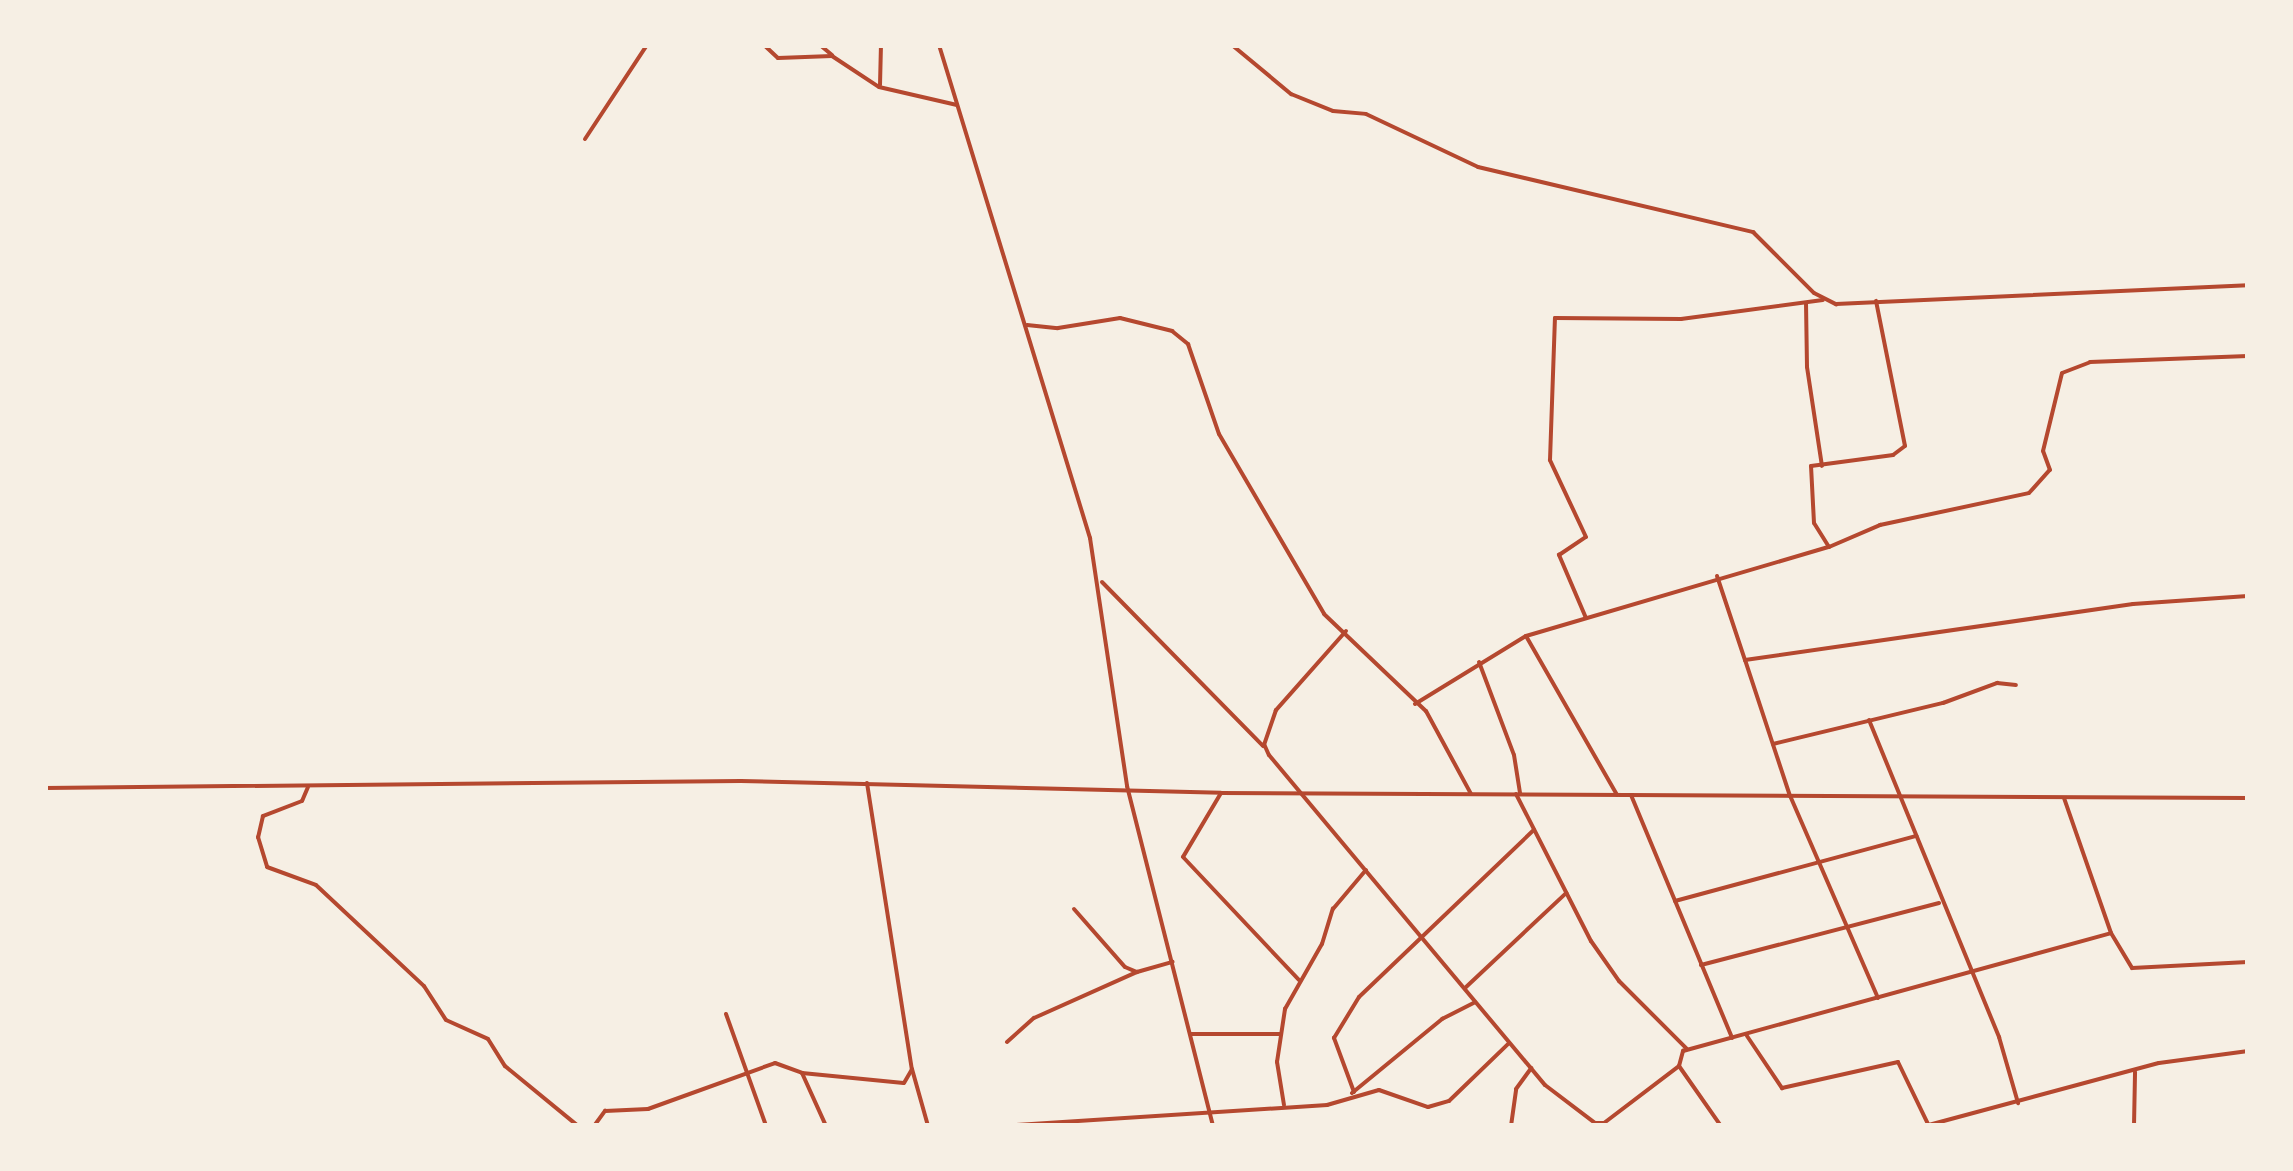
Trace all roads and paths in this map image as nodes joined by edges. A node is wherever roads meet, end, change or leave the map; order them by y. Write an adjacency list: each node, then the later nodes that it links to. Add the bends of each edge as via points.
1 (647, 45): 10 (street)
2 (764, 45): 7 (street, via 778,58)
3 (820, 45): 7 (street)
4 (881, 45): 8 (street)
5 (939, 45): 9 (street)
6 (1232, 45): 12 (street, via 1291,94 1333,111 1366,114 1478,167 1754,232)
7 (832, 56): 8 (street)
8 (879, 87): 9 (street)
9 (959, 106): 15 (street)
10 (585, 139)
11 (2248, 285): 13 (street)
12 (1822, 300): 13 (street); 14 (street)
13 (1876, 301): 17 (street, via 1905,446 1893,455)
14 (1806, 303): 17 (street); 22 (street, via 1680,319 1555,318 1550,460 1586,538 1559,554)
15 (1024, 324): 20 (street); 23 (street, via 1058,328 1120,318 1172,331 1188,344 1219,434 1243,479 1312,584 1324,614)
16 (2248, 356): 18 (street, via 2090,362 2062,374 2043,451 2050,470 2045,482 2008,500 1958,504)
17 (1822, 466): 18 (street, via 1811,466 1808,480 1814,523)
18 (1829, 547): 19 (street)
19 (1717, 576): 22 (street); 25 (street)
20 (1099, 578): 31 (street); 34 (street)
21 (2248, 596): 25 (street, via 2133,604)
22 (1586, 618): 24 (street)
23 (1346, 631): 28 (street); 31 (street, via 1276,710)
24 (1526, 636): 26 (street); 40 (street)
25 (1745, 660): 30 (street)
26 (1479, 662): 28 (street); 39 (street, via 1514,755)
27 (2016, 685): 29 (street, via 1997,683)
28 (1415, 704): 38 (street, via 1454,754)
29 (1868, 720): 30 (street); 43 (street)
30 (1773, 744): 42 (street)
31 (1266, 750): 37 (street)
32 (867, 783): 33 (street); 34 (street); 77 (street)
33 (308, 786): 35 (street); 87 (street, via 302,801 263,816 258,837 268,868 316,885 424,986 446,1020 488,1039 505,1066)
34 (1127, 786): 36 (street); 57 (street)
35 (45, 788)
36 (1221, 793): 37 (street); 62 (street, via 1183,857)
37 (1298, 793): 38 (street); 49 (street)
38 (1471, 794): 39 (street)
39 (1518, 794): 40 (street); 46 (street)
40 (1618, 795): 41 (street)
41 (1630, 795): 42 (street); 51 (street)
42 (1790, 796): 43 (street); 48 (street)
43 (1896, 796): 44 (street); 47 (street)
44 (2064, 798): 45 (street); 55 (street)
45 (2248, 798)
46 (1534, 830): 50 (street); 56 (street)
47 (1916, 836): 48 (street); 52 (street)
48 (1819, 862): 51 (street); 54 (street)
49 (1366, 870): 56 (street); 62 (street, via 1344,890)
50 (1566, 892): 63 (street); 73 (street, via 1618,981)
51 (1675, 901): 59 (street)
52 (1940, 902): 54 (street); 61 (street)
53 (1074, 909): 60 (street, via 1098,943)
54 (1848, 928): 59 (street); 64 (street)
55 (2111, 933): 58 (street, via 2132,968); 61 (street)
56 (1420, 934): 63 (street); 81 (street, via 1359,997 1334,1038)
57 (1172, 962): 60 (street); 67 (street)
58 (2248, 962)
59 (1702, 965): 70 (street)
60 (1137, 972): 71 (street, via 1034,1018)
61 (1972, 973): 64 (street); 83 (street)
62 (1299, 980): 68 (street)
63 (1464, 988): 65 (street)
64 (1878, 998): 69 (street)
65 (1475, 1002): 72 (street); 81 (street, via 1442,1019)
66 (726, 1014): 78 (street)
67 (1191, 1034): 68 (street); 85 (street)
68 (1280, 1034): 84 (street)
69 (1746, 1034): 70 (street); 96 (street, via 1782,1088 1898,1062)
70 (1732, 1038): 73 (street)
71 (1007, 1042)
72 (1509, 1043): 76 (street); 82 (street, via 1449,1100 1428,1107 1379,1090)
73 (1688, 1050): 75 (street)
74 (2248, 1051): 80 (street)
75 (1679, 1066): 86 (street, via 1604,1123); 95 (street)
76 (1531, 1068): 86 (street); 94 (street, via 1516,1089)
77 (912, 1069): 79 (street, via 904,1083); 91 (street)
78 (744, 1071): 79 (street, via 775,1063); 88 (street, via 648,1108 628,1104 605,1111); 89 (street)
79 (802, 1072): 90 (street)
80 (2135, 1072): 83 (street); 97 (street)
81 (1354, 1092): 82 (street)
82 (1344, 1100): 84 (street)
83 (2018, 1103): 96 (street)
84 (1284, 1104): 85 (street)
85 (1211, 1110): 92 (street); 93 (street)
86 (1590, 1124)
87 (578, 1126)
88 (594, 1126)
89 (766, 1126)
90 (826, 1126)
91 (928, 1126)
92 (1002, 1126)
93 (1214, 1126)
94 (1511, 1126)
95 (1721, 1126)
96 (1928, 1126)
97 (2134, 1126)

